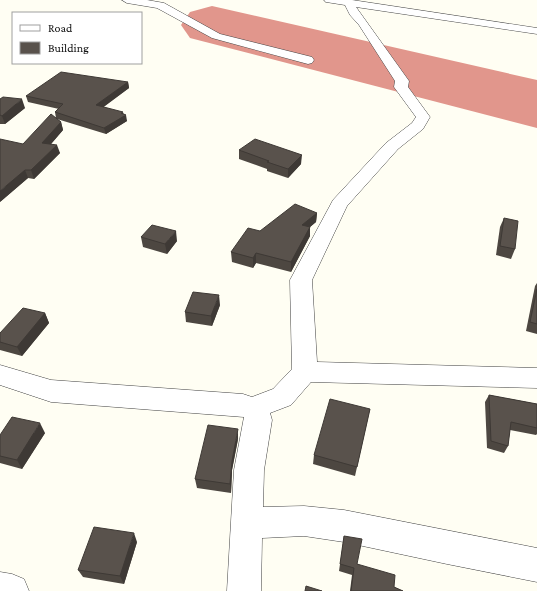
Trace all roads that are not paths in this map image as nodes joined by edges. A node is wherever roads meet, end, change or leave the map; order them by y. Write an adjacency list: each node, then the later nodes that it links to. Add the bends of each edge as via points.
1 (127, 0): 5 (street, via 160,5 216,36)
2 (328, 0): 3 (street)
3 (348, 1): 4 (street); 6 (street, via 355,15 402,81 401,87 422,117 418,126 392,146 339,204 301,280)
4 (537, 32)
5 (308, 60)
6 (305, 372): 8 (street); 9 (street, via 282,397)
7 (0, 375): 9 (street, via 51,391 243,405)
8 (537, 378)
9 (253, 408): 10 (street, via 258,413 258,420 249,470)
10 (247, 523): 11 (street, via 304,521 344,526); 14 (street)
11 (537, 565)
12 (0, 589): 13 (street)
13 (12, 591)
14 (244, 591)

